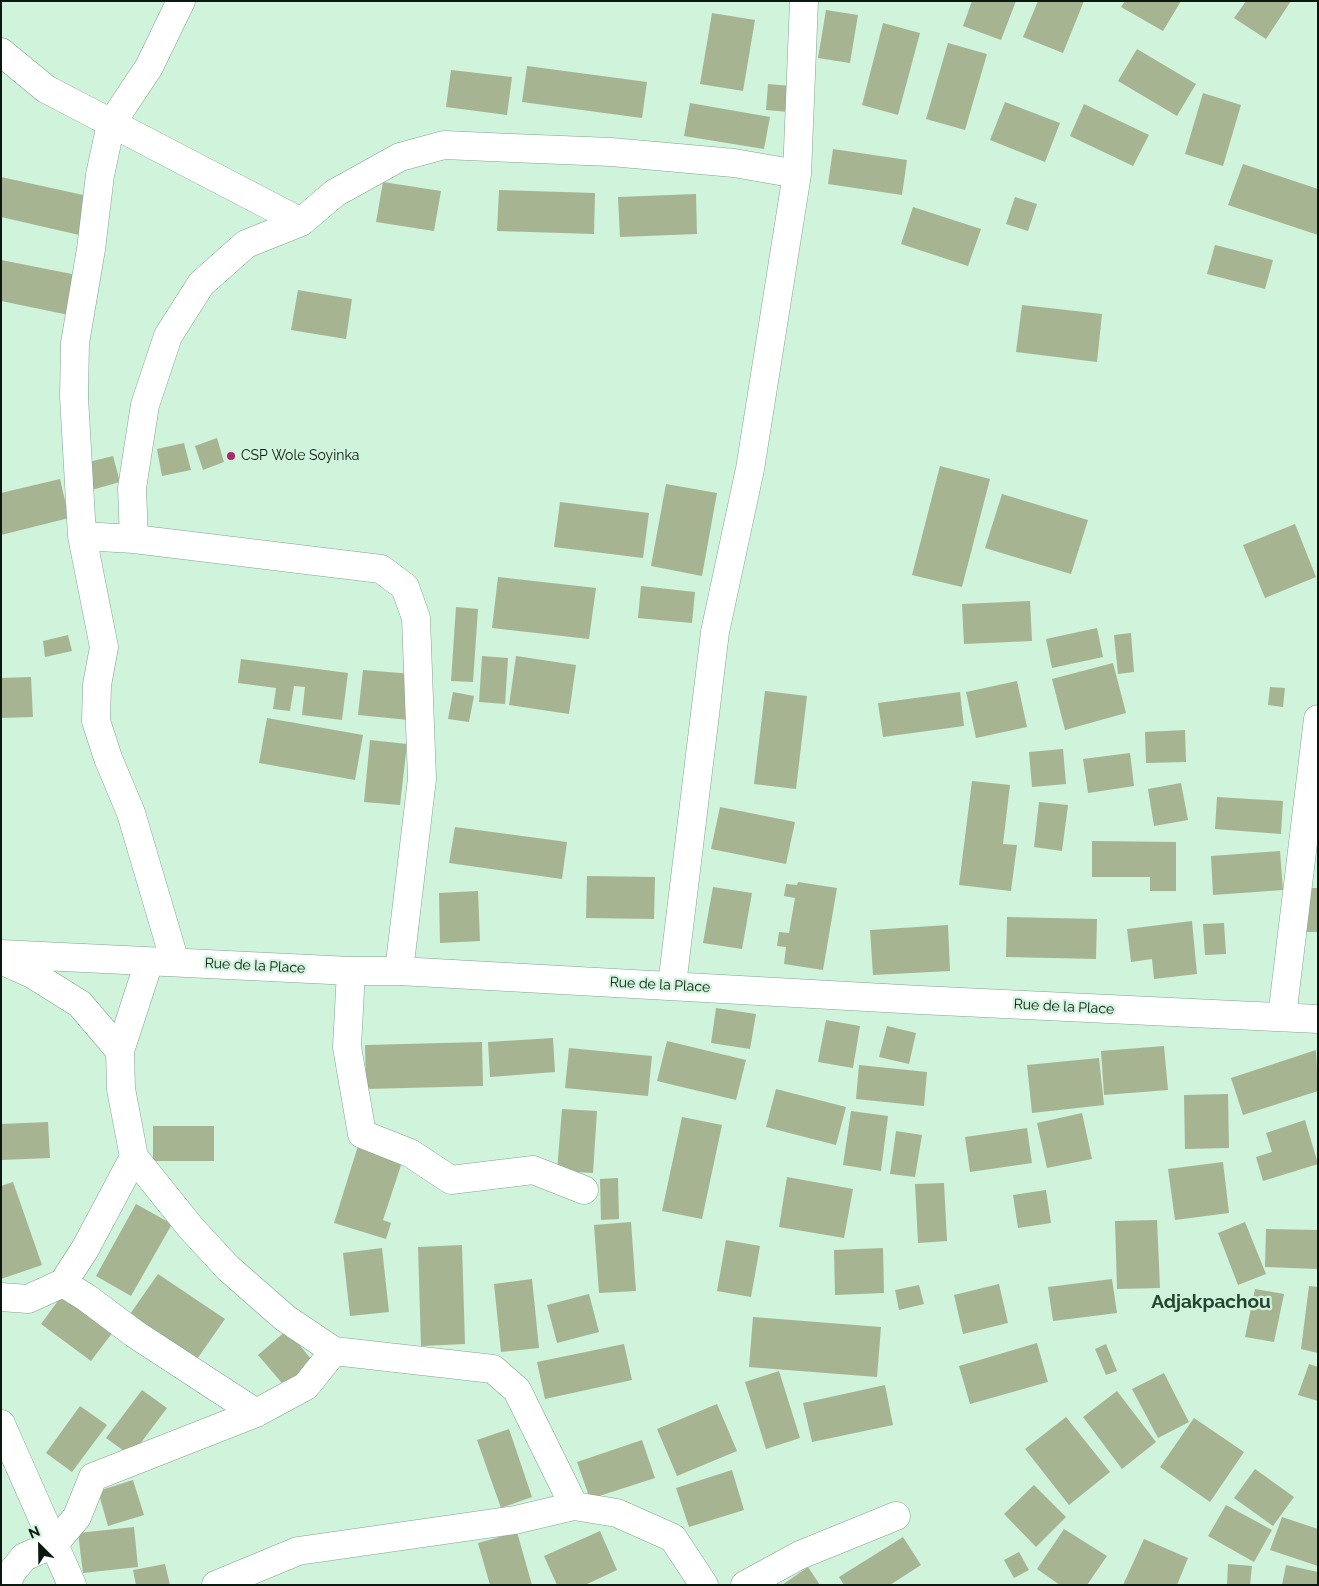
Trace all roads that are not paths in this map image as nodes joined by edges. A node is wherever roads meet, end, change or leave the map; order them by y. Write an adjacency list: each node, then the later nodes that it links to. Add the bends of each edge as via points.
1 (182, 1): 4 (street, via 149,67)
2 (804, 1): 5 (street)
3 (1, 52): 4 (street, via 46,89)
4 (111, 124): 6 (street); 7 (street, via 74,343)
5 (797, 174): 6 (street, via 734,163 611,152 444,145 400,157 335,193); 15 (street, via 750,470 715,632)
6 (301, 222): 8 (street, via 246,244 201,284 168,336 145,405 132,488)
7 (82, 536): 8 (street); 12 (street, via 104,647 97,685 96,721 131,813)
8 (134, 539): 14 (street, via 382,569 405,587 416,618 422,780)
9 (1318, 719): 16 (street)
10 (1, 954): 12 (street, Rue de la Place)
11 (1, 960): 18 (street, via 32,974 80,1004)
12 (162, 962): 13 (street, Rue de la Place); 18 (street)
13 (351, 971): 14 (street, Rue de la Place); 20 (street, via 347,1047 362,1134 410,1153 451,1180 533,1170)
14 (399, 971): 15 (street, Rue de la Place)
15 (672, 985): 16 (street, Rue de la Place)
16 (1282, 1017): 17 (street, Rue de la Place)
17 (1318, 1020)
18 (120, 1051): 19 (street, via 121,1089)
19 (134, 1157): 21 (street); 23 (street, via 228,1268 285,1318)
20 (584, 1190)
21 (63, 1283): 22 (street, via 28,1298); 24 (street)
22 (1, 1297)
23 (334, 1351): 24 (street, via 306,1386); 26 (street, via 493,1369 517,1390)
24 (256, 1413): 28 (street, via 93,1477 78,1517)
25 (1, 1424): 28 (street)
26 (574, 1506): 31 (street, via 506,1522 298,1551); 32 (street, via 617,1513 673,1538)
27 (896, 1516): 33 (street, via 800,1555)
28 (54, 1544): 29 (street, via 24,1557); 30 (street)
29 (6, 1585)
30 (72, 1585)
31 (216, 1585)
32 (704, 1585)
33 (745, 1585)

